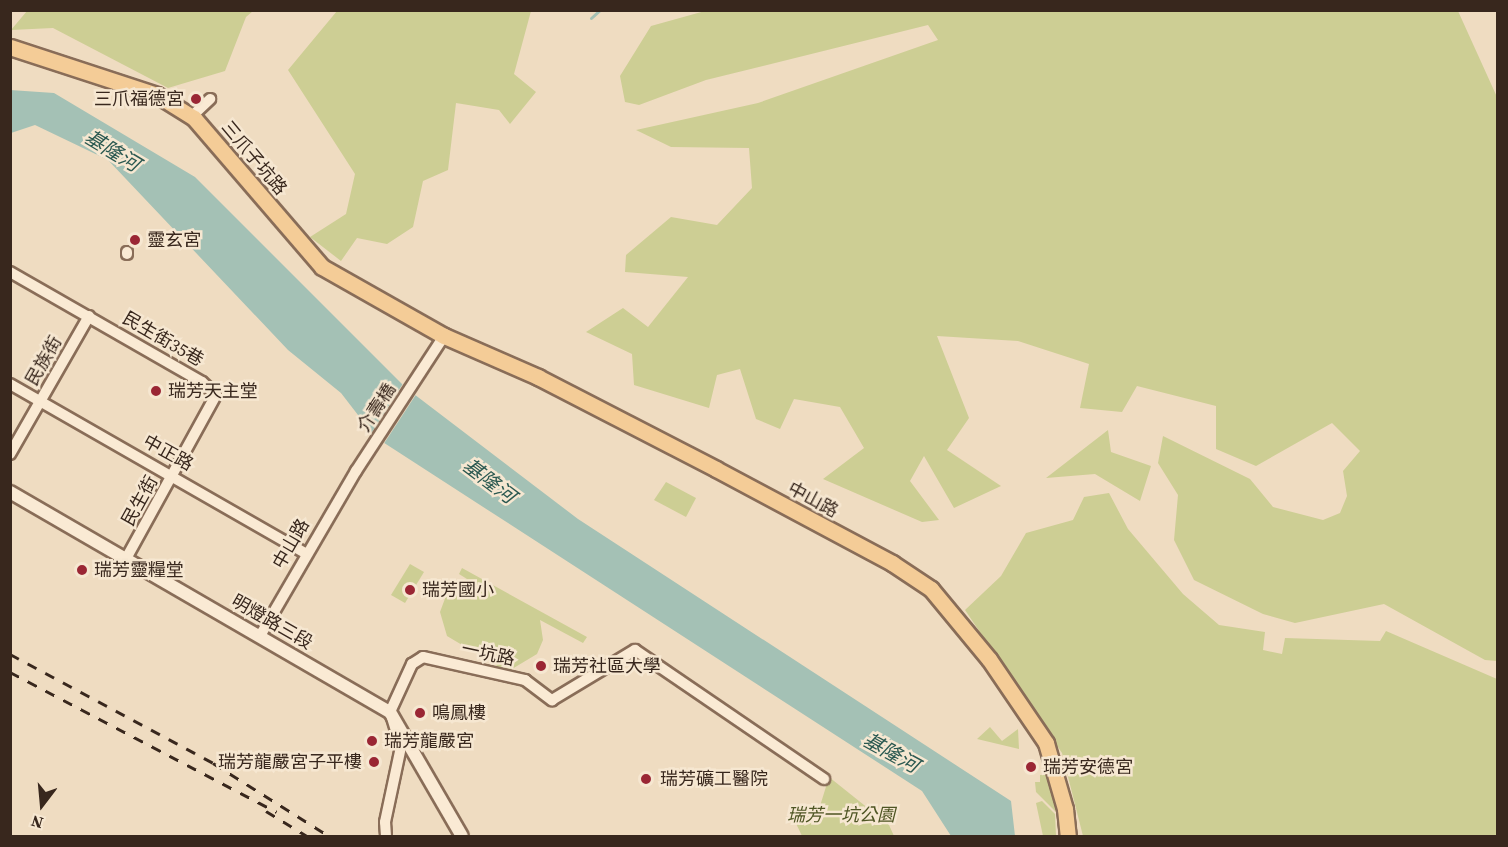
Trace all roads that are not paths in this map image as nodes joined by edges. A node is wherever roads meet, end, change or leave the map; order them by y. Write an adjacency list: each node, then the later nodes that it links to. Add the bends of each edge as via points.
1 (10, 46): 3 (main road, 三爪子坑路, via 157,95)
2 (210, 99): 3 (street)
3 (192, 116): 6 (main road, 三爪子坑路, via 322,267)
4 (10, 272): 5 (street, 民生街35巷)
5 (89, 316): 8 (street, 民生街35巷, via 202,382); 9 (street, 民族街)
6 (444, 336): 11 (street, 介壽橋); 21 (main road, 中山路, via 538,377 716,469 892,563 931,589 989,659 1046,743 1057,773)
7 (10, 384): 9 (street, 中正路)
8 (216, 395): 12 (street, 民生街)
9 (40, 400): 10 (street, 民族街); 12 (street, 中正路)
10 (10, 454)
11 (356, 471): 14 (street, 中山路)
12 (173, 475): 14 (street, 中正路); 15 (street, 民生街)
13 (10, 492): 15 (street, 明燈路三段)
14 (308, 554): 16 (street, 中山路)
15 (126, 559): 16 (street, 明燈路三段)
16 (260, 636): 17 (street, 明燈路三段)
17 (390, 712): 18 (street, 一坑路, via 416,659 504,673 525,680 552,700 635,650); 19 (street, via 401,747 385,822); 20 (street, 明燈路三段)
18 (824, 779)
19 (386, 837)
20 (462, 837)
21 (1068, 837)

